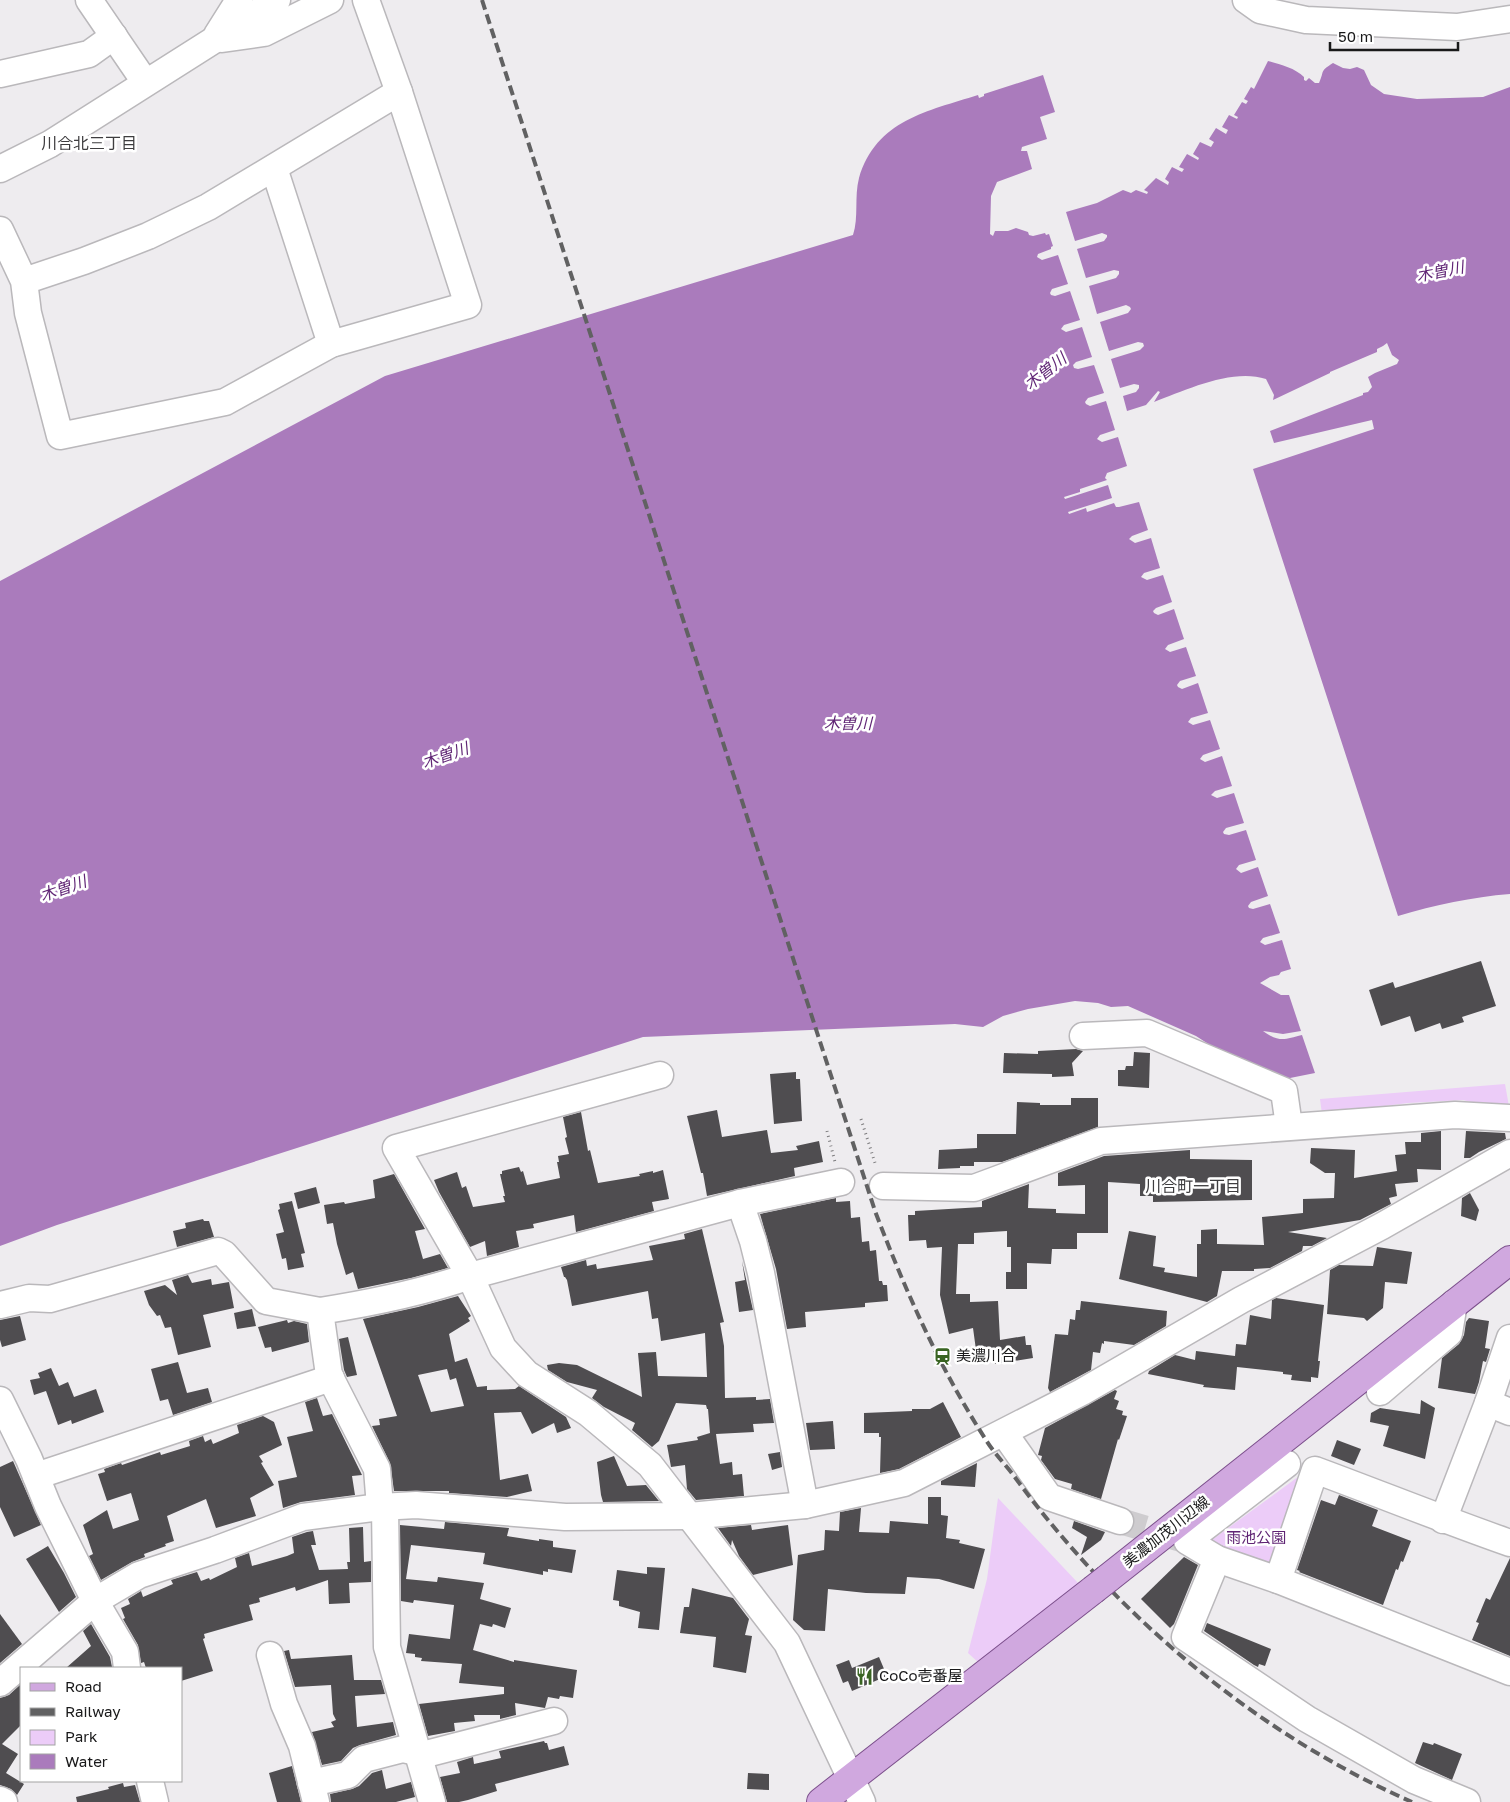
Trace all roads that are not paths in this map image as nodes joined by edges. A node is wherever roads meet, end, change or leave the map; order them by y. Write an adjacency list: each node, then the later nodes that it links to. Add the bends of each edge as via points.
1 (89, 0): 8 (street)
2 (239, 0): 9 (street)
3 (277, 0): 9 (street)
4 (330, 0): 9 (street, via 264,33)
5 (366, 0): 12 (street)
6 (1246, 0): 7 (street, via 1260,10 1306,20 1457,27)
7 (1510, 19)
8 (114, 36): 10 (street, via 89,54); 11 (street)
9 (214, 40): 11 (street)
10 (0, 74)
11 (145, 82): 14 (street, via 50,144)
12 (399, 92): 13 (street); 17 (street, via 468,305)
13 (274, 168): 16 (street, via 208,207 148,236); 17 (street)
14 (0, 169)
15 (0, 230): 16 (street)
16 (24, 281): 17 (street, via 28,314 60,436 225,402)
17 (331, 344)
18 (1083, 1036): 21 (street, via 1147,1033 1284,1091)
19 (660, 1075): 27 (street, via 396,1148)
20 (1510, 1118): 21 (street, via 1455,1114)
21 (1289, 1126): 24 (street, via 1101,1141 974,1188)
22 (1510, 1153): 36 (street)
23 (841, 1182): 25 (street)
24 (883, 1186)
25 (740, 1203): 27 (street); 39 (street, via 761,1273)
26 (1510, 1260): 28 (main road, 美濃加茂川辺線)
27 (470, 1276): 30 (street, via 432,1289); 41 (street, via 503,1348 527,1374 588,1413 650,1465)
28 (1454, 1303): 33 (street, via 1449,1333); 55 (main road, 美濃加茂川辺線, via 1100,1584)
29 (0, 1305): 30 (street, via 29,1298 50,1299 218,1251 266,1301)
30 (320, 1311): 32 (street)
31 (1510, 1338): 35 (street)
32 (331, 1378): 38 (street); 40 (street, via 376,1469)
33 (1380, 1392)
34 (0, 1400): 38 (street)
35 (1499, 1408): 42 (street)
36 (1004, 1433): 39 (street, via 904,1483); 43 (street, via 1049,1497)
37 (1286, 1464): 45 (street, via 1187,1541)
38 (36, 1476): 47 (street)
39 (805, 1505): 41 (street)
40 (383, 1507): 41 (street, via 416,1505 565,1517); 47 (street, via 303,1517 139,1574); 53 (street, via 387,1647)
41 (690, 1516): 55 (street, via 787,1643)
42 (1443, 1520): 44 (street); 46 (street, via 1315,1470)
43 (1120, 1521)
44 (1510, 1543)
45 (1217, 1559): 46 (street); 62 (street, via 1185,1637 1307,1719 1414,1780)
46 (1278, 1580): 50 (street)
47 (95, 1601): 49 (street, via 125,1652); 51 (street)
48 (270, 1655): 56 (street, via 284,1704 302,1746)
49 (127, 1667)
50 (1510, 1672)
51 (0, 1683)
52 (554, 1721): 53 (street, via 426,1754)
53 (419, 1752): 56 (street, via 403,1749 364,1759 348,1775); 60 (street)
54 (150, 1782): 59 (street)
55 (857, 1790): 61 (main road, 美濃加茂川辺線)
56 (314, 1793)
57 (0, 1800): 58 (street)
58 (4, 1802)
59 (155, 1802)
60 (432, 1802)
61 (821, 1802)
62 (1467, 1802)

